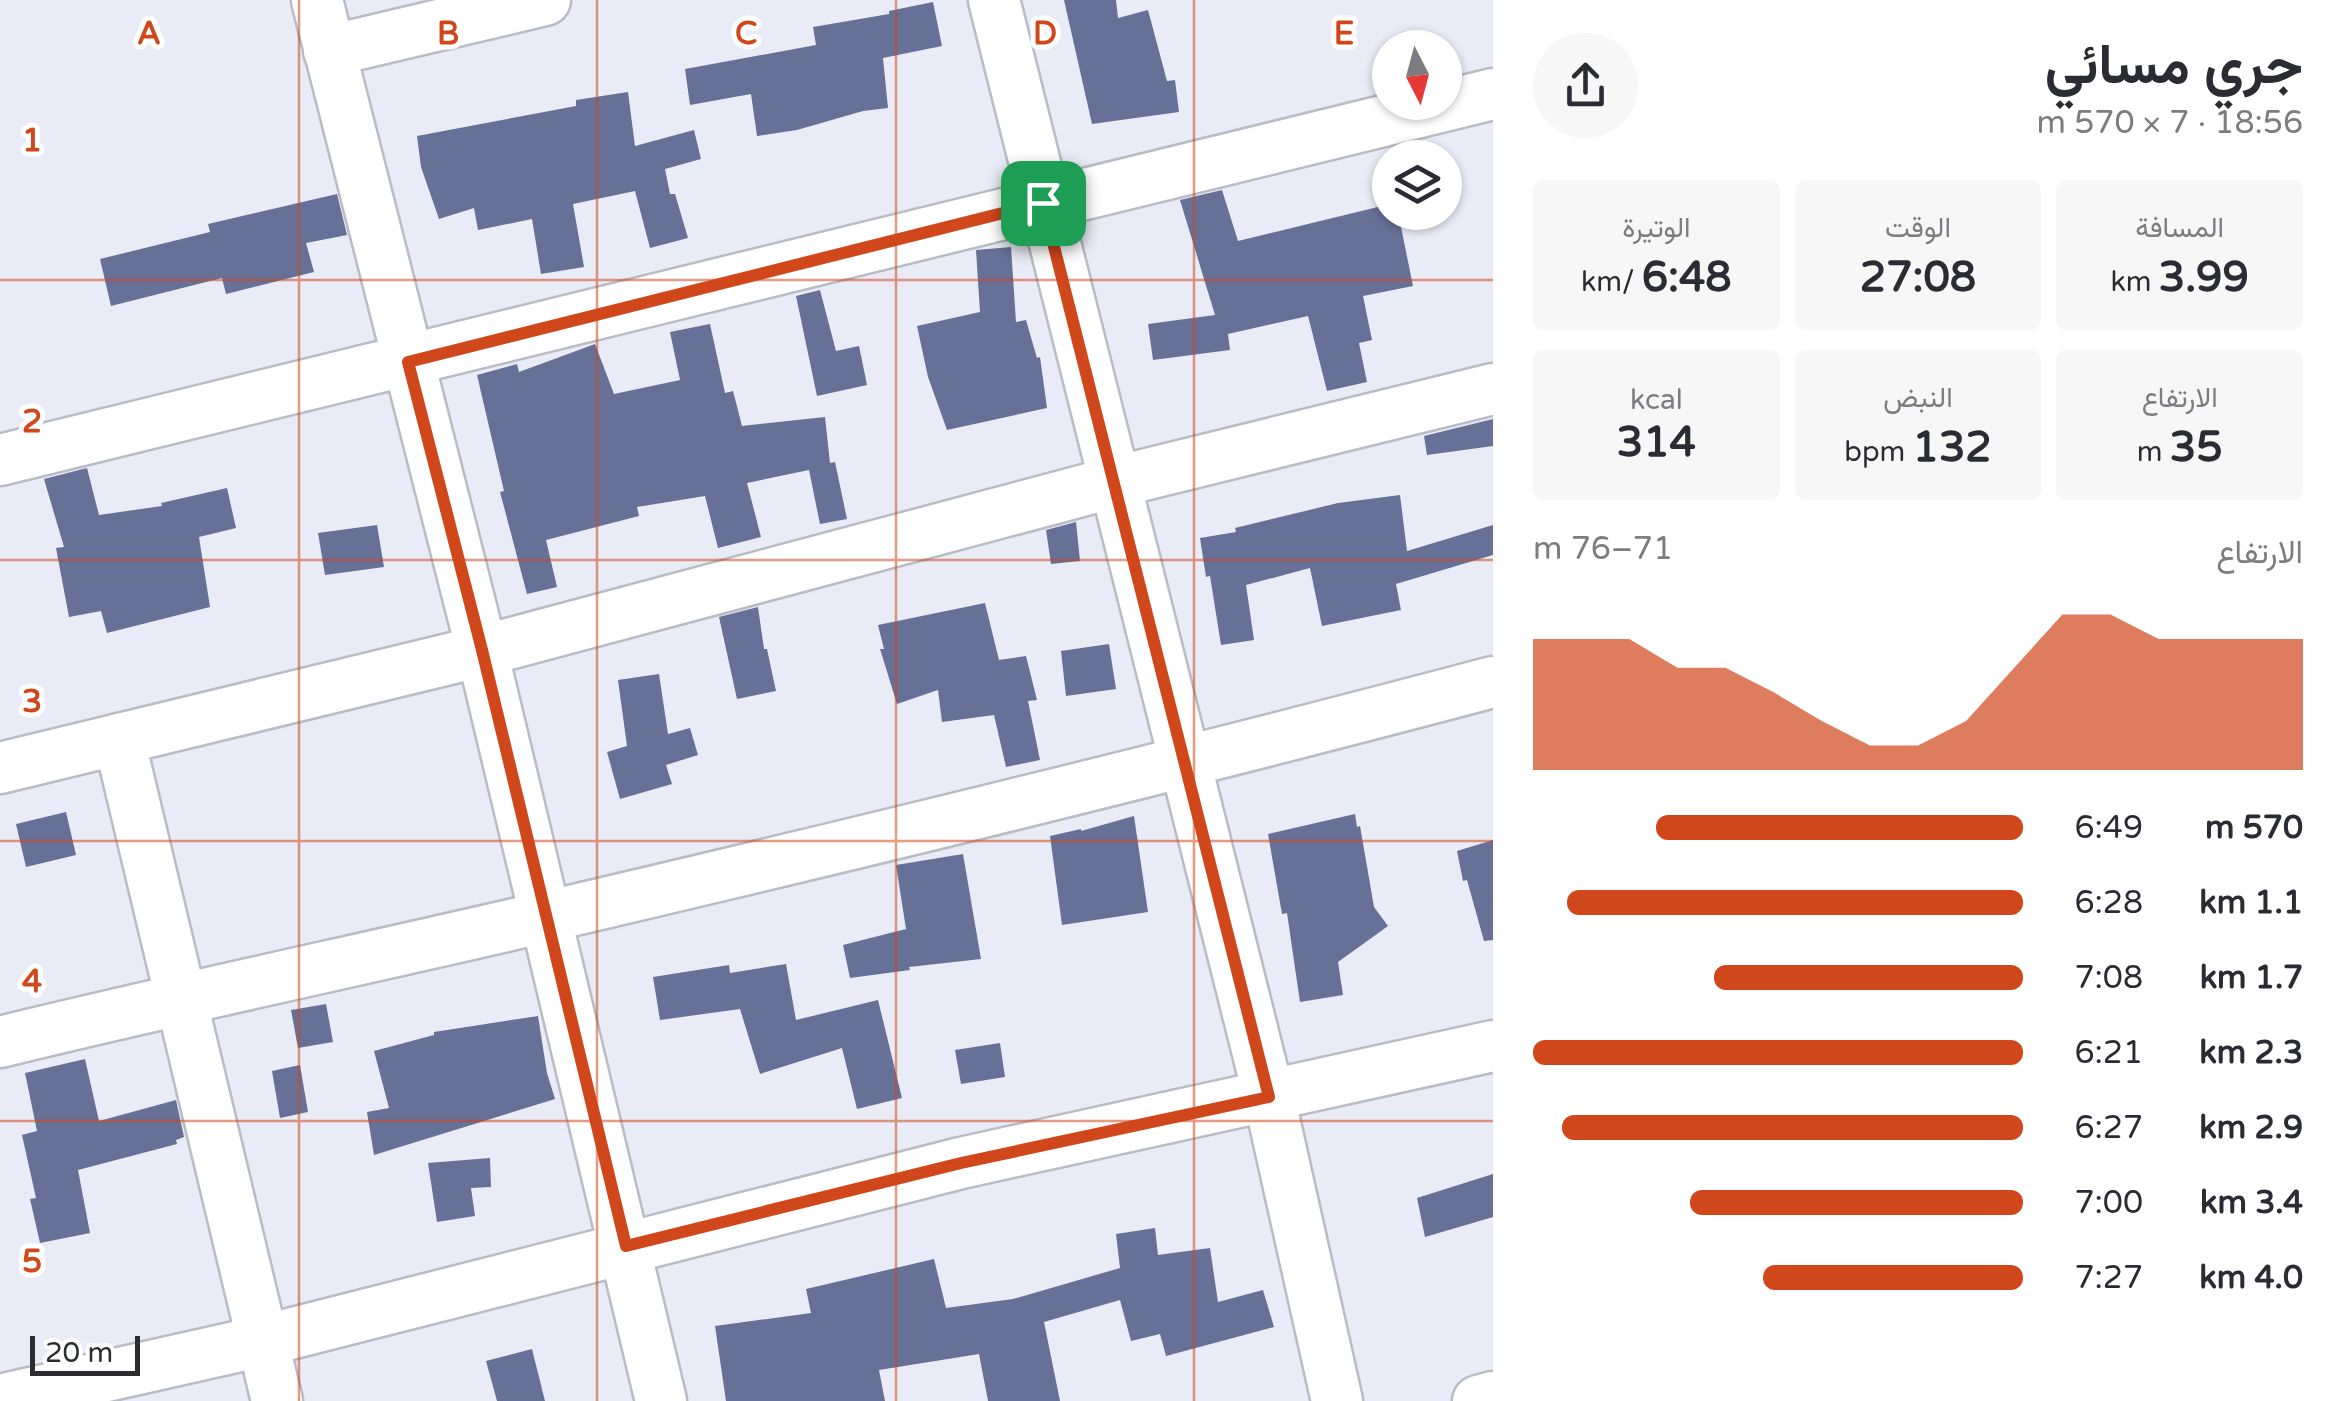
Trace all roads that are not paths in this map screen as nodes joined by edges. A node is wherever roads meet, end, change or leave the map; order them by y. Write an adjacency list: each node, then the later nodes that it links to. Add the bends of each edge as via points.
1 (317, 0): 4 (street)
2 (545, 0): 4 (street)
3 (994, 0): 6 (street)
4 (329, 50): 7 (street)
5 (1493, 94): 6 (street)
6 (1043, 203): 7 (street); 10 (street)
7 (408, 362): 9 (street); 11 (street)
8 (1493, 389): 10 (street)
9 (0, 460)
10 (1115, 482): 11 (street); 14 (street)
11 (482, 650): 13 (street); 16 (street)
12 (1493, 682): 14 (street)
13 (120, 739): 15 (street); 17 (street)
14 (1186, 764): 16 (street); 20 (street)
15 (0, 768)
16 (546, 917): 17 (street); 21 (street)
17 (180, 998): 18 (street); 22 (street)
18 (0, 1042)
19 (1493, 1046): 20 (street)
20 (1269, 1097): 21 (street, via 961,1163); 27 (street)
21 (626, 1246): 22 (street); 26 (street)
22 (262, 1341): 24 (street); 25 (street)
23 (1493, 1397): 28 (street)
24 (0, 1400)
25 (277, 1401)
26 (661, 1401)
27 (1337, 1401)
28 (1478, 1401)

